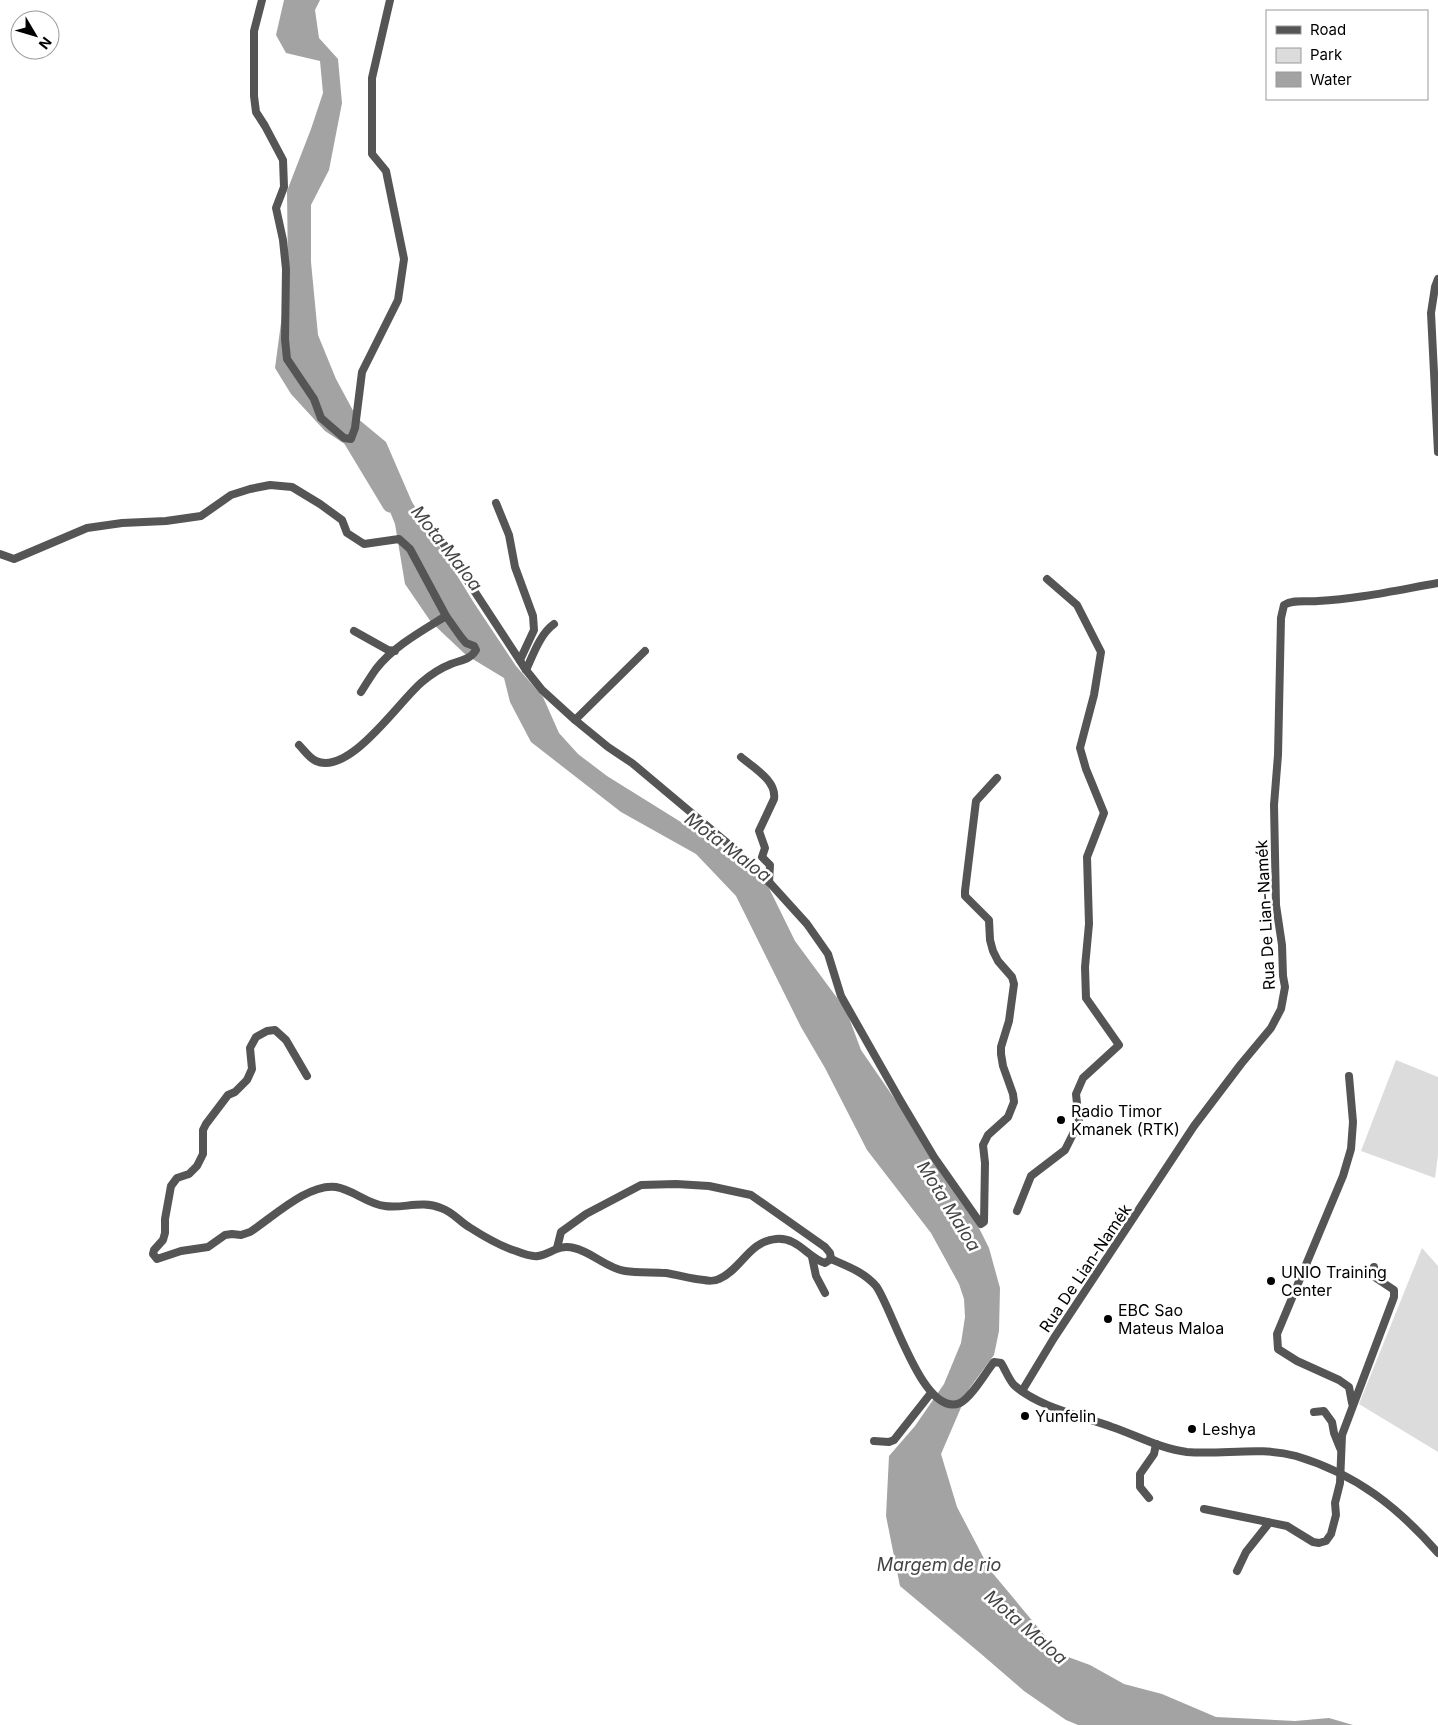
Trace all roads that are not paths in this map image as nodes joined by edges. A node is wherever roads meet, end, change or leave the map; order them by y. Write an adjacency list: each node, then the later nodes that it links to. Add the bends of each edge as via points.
1 (262, 0): 2 (street, via 254,32 254,96 256,112 283,160 284,187 276,208 286,269 287,359 314,399 321,418 344,438 351,439 362,372 398,300 404,259 386,171 372,154 372,78)
2 (390, 0)
3 (1438, 279): 4 (street, via 1434,287 1432,313)
4 (1438, 452)
5 (496, 503): 15 (street, via 509,535 514,568 533,616 534,630)
6 (439, 537): 15 (street)
7 (0, 554): 10 (street, via 14,559 87,528 201,516 231,495 270,485 292,487 342,520 347,533 364,544 399,540 410,549)
8 (1047, 579): 25 (street, via 1077,605 1101,652 1080,748 1104,813 1087,857 1086,998 1119,1045 1083,1078 1076,1094 1079,1122 1065,1150 1031,1176)
9 (1438, 583): 31 (street, Rua De Lian-Namék, via 1351,598 1284,605 1274,805 1276,905 1285,987 1281,1009 1271,1028 1194,1126)
10 (446, 616): 13 (street); 19 (street, via 466,643 474,646 474,654 421,682 363,745 332,762 316,761)
11 (554, 624): 16 (street, via 539,643)
12 (354, 632): 13 (street)
13 (395, 651): 17 (street, via 377,667)
14 (645, 651): 18 (street)
15 (520, 660): 16 (street)
16 (526, 670): 18 (street, via 542,690)
17 (361, 692)
18 (575, 720): 22 (street, via 725,841)
19 (299, 745)
20 (741, 757): 22 (street, via 774,789 774,799 759,831 765,848 762,856 770,865)
21 (997, 778): 22 (street, via 976,801 964,891 965,896 989,920 993,951 1014,984 1001,1054 1014,1102 1008,1117 982,1144 985,1163 983,1224 934,1157 873,1055 841,996 828,954 807,924)
22 (768, 882)
23 (307, 1076): 26 (street, via 286,1040 275,1030 267,1030 256,1037 250,1048 252,1069 248,1080 228,1094 206,1124 203,1154 197,1166 189,1174 177,1178 172,1186 163,1240 152,1254 157,1259 208,1247 225,1235 250,1232 302,1197 320,1188 335,1187 386,1207 439,1206 490,1240 515,1251 537,1256)
24 (1349, 1076): 33 (street, via 1353,1122 1346,1167 1276,1334 1278,1349 1349,1387)
25 (1017, 1211)
26 (557, 1248): 27 (street, via 575,1248 625,1271 667,1273 707,1280 718,1280 758,1244 776,1238 792,1240); 28 (street, via 561,1232 586,1214 641,1185 676,1184 708,1186 751,1195 825,1247)
27 (812, 1254): 28 (street, via 816,1260 825,1263); 30 (street, via 816,1276)
28 (831, 1260): 32 (street, via 864,1274 876,1287 905,1349)
29 (1374, 1267): 33 (street, via 1376,1278 1394,1290 1394,1297)
30 (825, 1293)
31 (1022, 1391): 32 (street, via 1012,1384 1001,1363 994,1362 962,1402 954,1405); 36 (street, via 1061,1410)
32 (931, 1393): 35 (street, via 894,1440)
33 (1351, 1410): 37 (street)
34 (1314, 1412): 37 (street, via 1324,1411 1332,1422)
35 (874, 1441)
36 (1156, 1444): 38 (street, via 1194,1452 1276,1452); 39 (street, via 1154,1454 1140,1474 1140,1488)
37 (1340, 1450): 38 (street)
38 (1340, 1472): 41 (street, via 1336,1515 1326,1541 1313,1542 1287,1526); 42 (street, via 1392,1506)
39 (1149, 1498)
40 (1204, 1509): 41 (street)
41 (1269, 1523): 43 (street, via 1246,1552)
42 (1438, 1553)
43 (1237, 1571)

